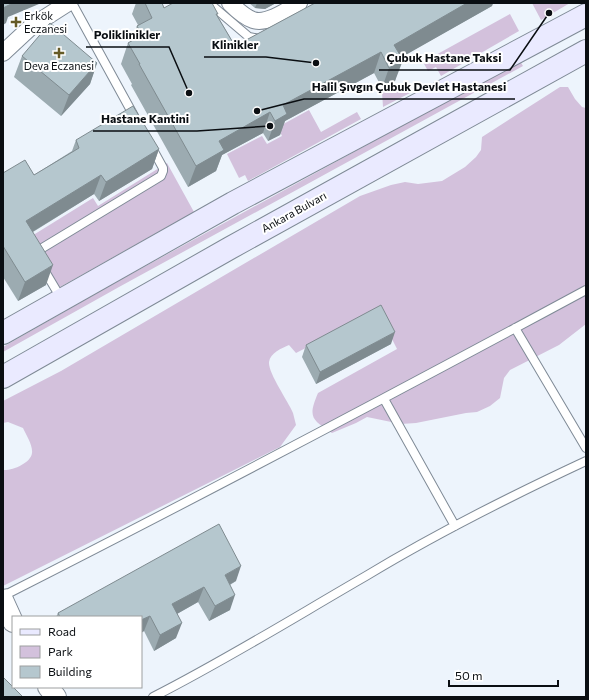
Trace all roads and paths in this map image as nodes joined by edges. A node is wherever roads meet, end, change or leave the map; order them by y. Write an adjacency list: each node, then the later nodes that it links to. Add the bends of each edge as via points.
1 (72, 3): 10 (lane)
2 (209, 3): 7 (lane, via 249,37)
3 (230, 3): 4 (street, via 253,20 276,16)
4 (299, 3)
5 (60, 5): 9 (street)
6 (586, 15): 13 (main road, via 233,203)
7 (266, 38)
8 (586, 51): 16 (main road, Ankara Bulvarı)
9 (3, 53)
10 (138, 122)
11 (149, 143): 13 (lane, via 163,168 161,176 36,252)
12 (586, 290): 14 (lane)
13 (62, 300): 15 (main road)
14 (515, 328): 17 (lane); 18 (lane)
15 (3, 333)
16 (3, 377)
17 (384, 399): 20 (lane); 21 (lane)
18 (586, 448)
19 (586, 460): 20 (lane)
20 (454, 526): 26 (lane)
21 (3, 594)
22 (3, 600): 23 (street)
23 (12, 620)
24 (49, 688): 25 (street)
25 (56, 697)
26 (152, 697)

